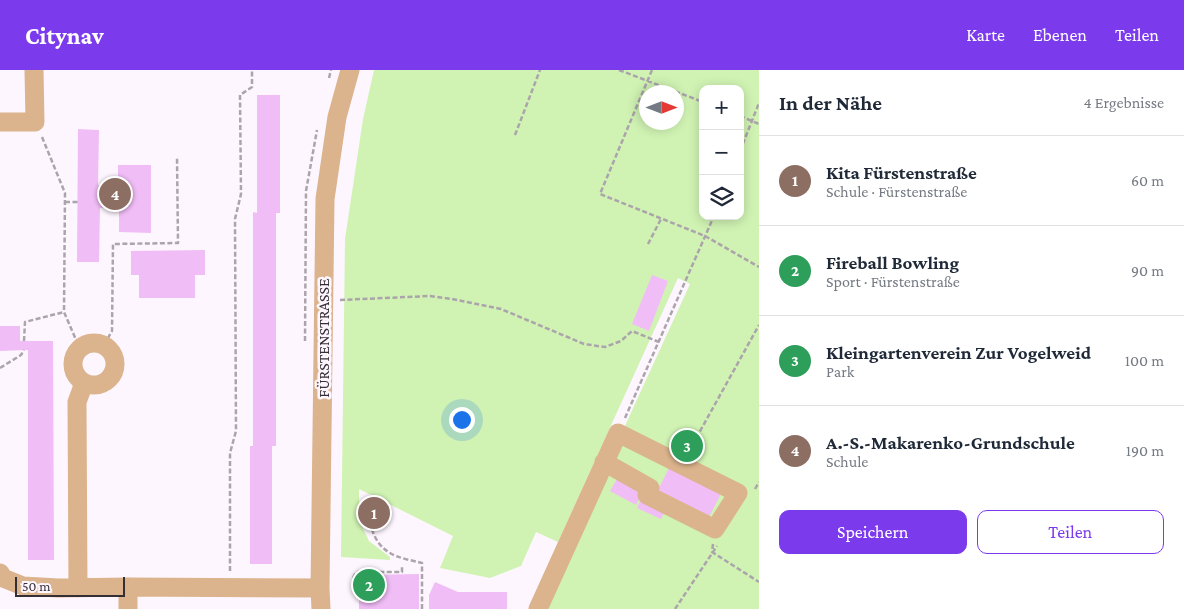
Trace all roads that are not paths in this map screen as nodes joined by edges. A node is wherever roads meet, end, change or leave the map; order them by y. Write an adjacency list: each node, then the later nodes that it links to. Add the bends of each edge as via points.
1 (34, 70): 3 (street, via 35,122)
2 (350, 70): 9 (street, FÜRSTENSTRASSE, via 337,117 324,199)
3 (0, 122)
4 (84, 383): 4 (street, via 78,379 73,367 76,354 91,343 104,345 116,361 113,374 104,384 90,386); 8 (street, via 77,402)
5 (604, 462): 5 (street, via 618,433 738,494 715,529 647,496 650,488); 12 (street)
6 (0, 573): 8 (street, via 3,578 23,586)
7 (128, 587): 8 (street); 9 (street); 10 (street)
8 (78, 588)
9 (320, 588): 11 (street, FÜRSTENSTRASSE)
10 (128, 609)
11 (321, 609)
12 (538, 609)

